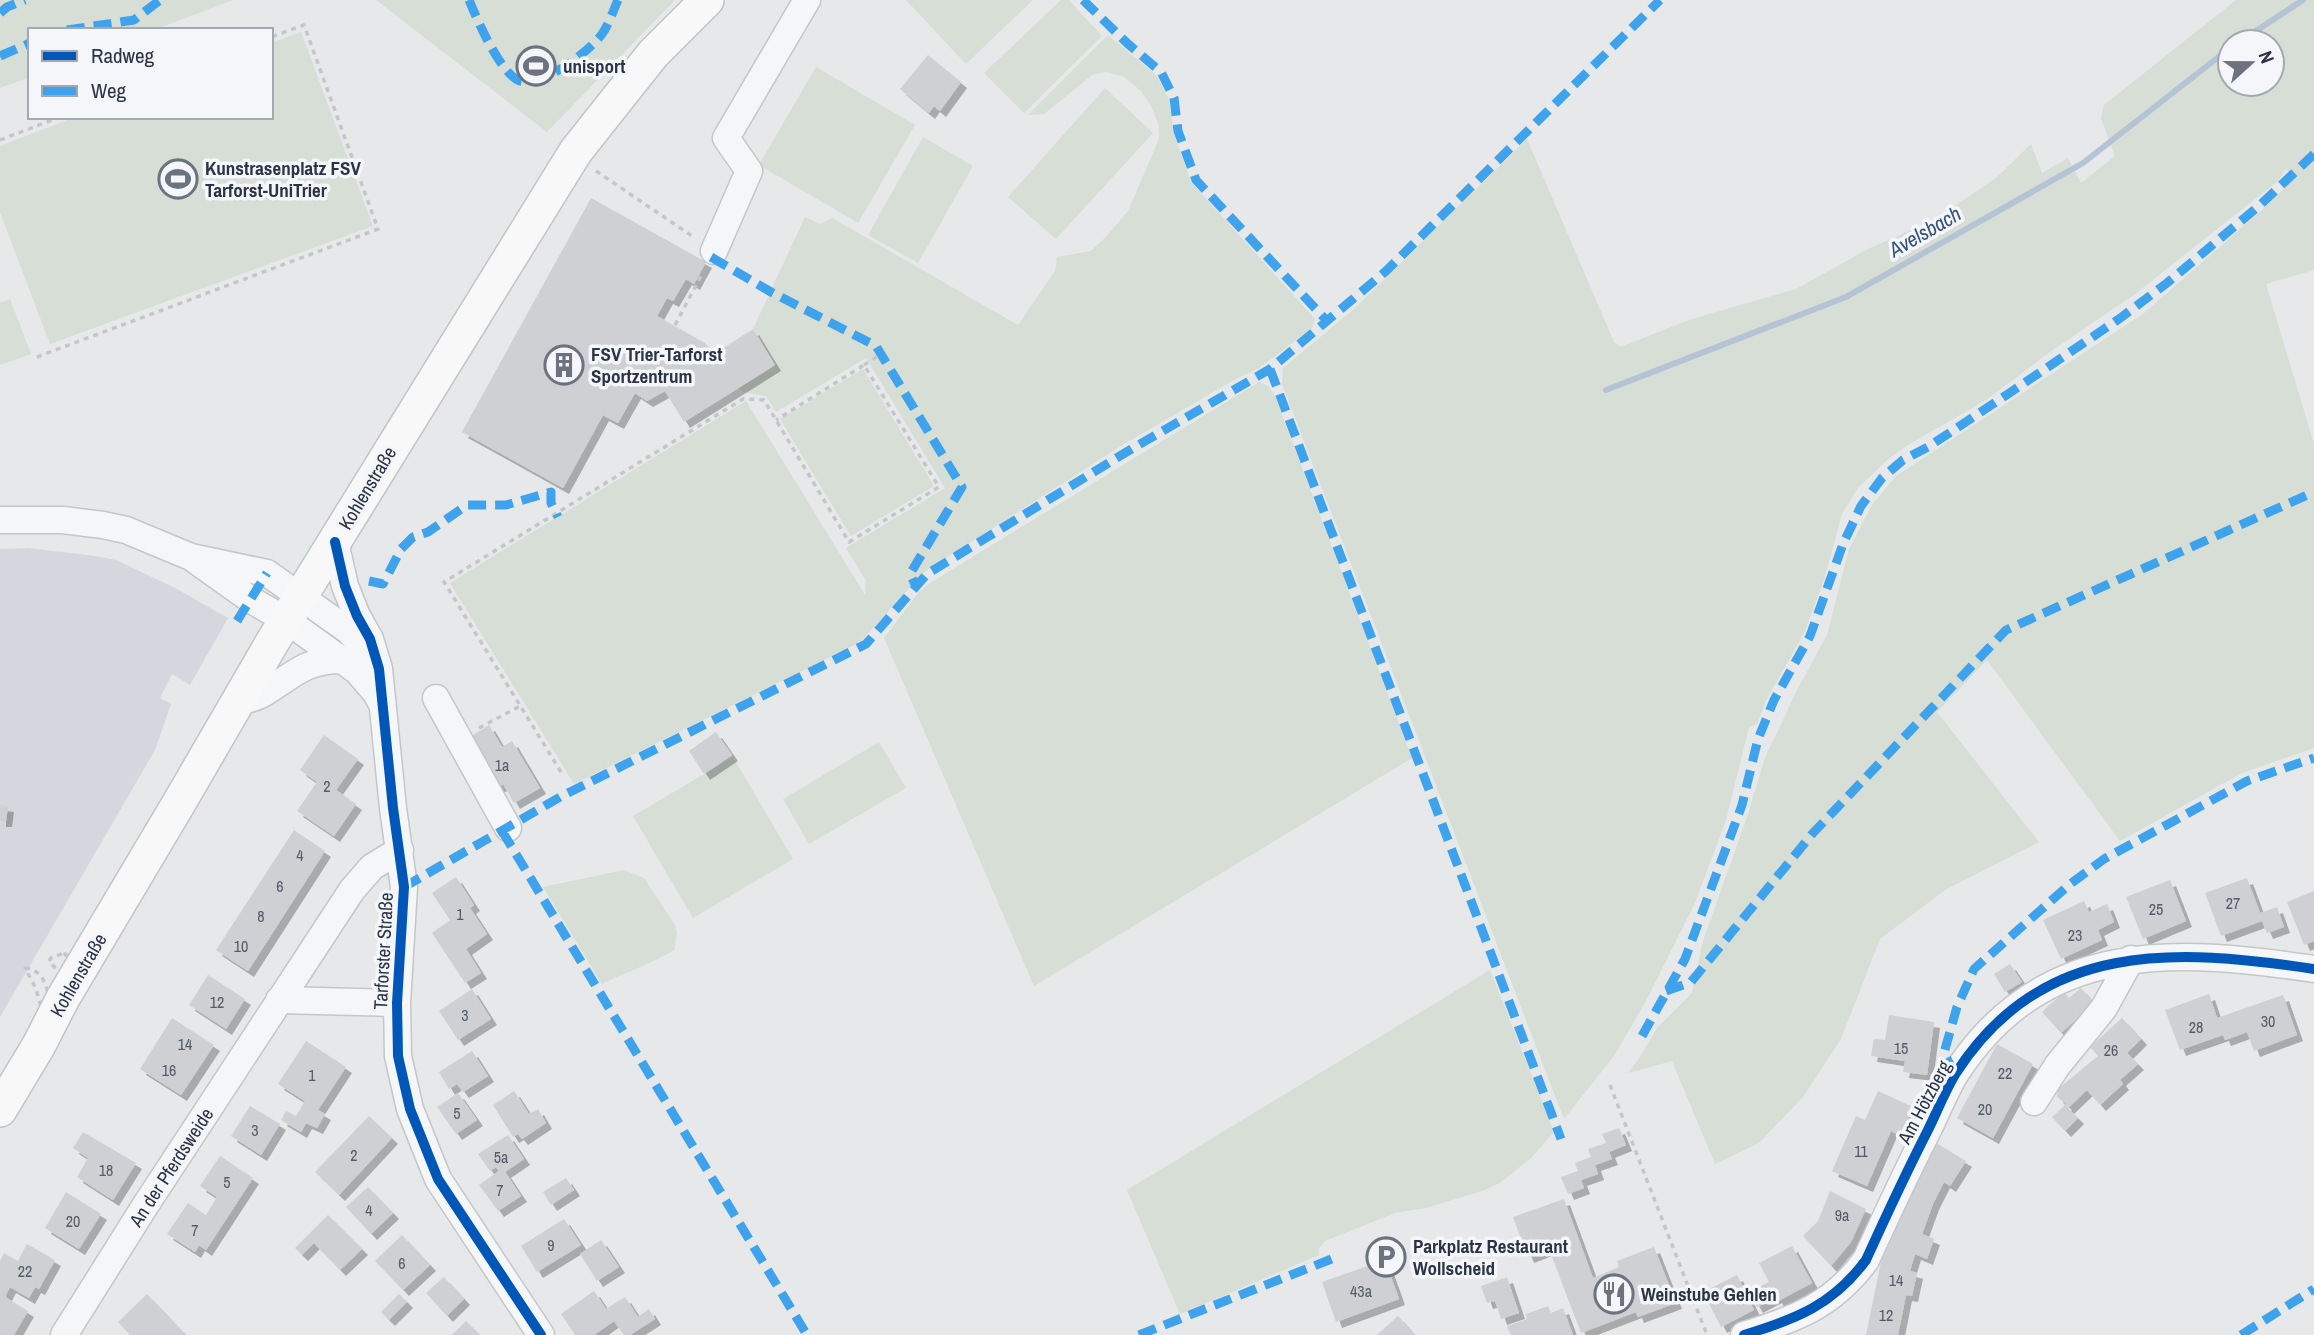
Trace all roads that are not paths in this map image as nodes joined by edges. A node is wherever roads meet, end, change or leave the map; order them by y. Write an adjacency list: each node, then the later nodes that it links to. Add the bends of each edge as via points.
1 (707, 0): 5 (main road, Kohlenstraße, via 653,54 576,152)
2 (807, 0): 3 (street, via 726,138 749,171)
3 (714, 251)
4 (0, 520): 6 (street, via 63,520 126,530 191,557 267,573)
5 (335, 542): 6 (main road, Kohlenstraße); 8 (street, Tarforster Straße, via 345,586)
6 (293, 608): 7 (street); 8 (street, via 349,631); 10 (main road, Kohlenstraße)
7 (342, 660): 10 (street, via 302,668 262,695); 11 (street)
8 (379, 668): 11 (street, Tarforster Straße)
9 (436, 698): 12 (street)
10 (237, 702): 19 (main road, Kohlenstraße)
11 (383, 704): 13 (street, Tarforster Straße)
12 (508, 828)
13 (400, 850): 16 (street, An der Pferdsweide, via 372,867 352,890); 17 (street, Tarforster Straße, via 404,887)
14 (2131, 959): 15 (street, Am Hötzberg, via 2221,958); 18 (street, via 2104,1008); 22 (street, Am Hötzberg, via 2060,979 2010,1012 1984,1037 1955,1074 1858,1271 1818,1307)
15 (2314, 969)
16 (279, 1000): 17 (street); 20 (street, An der Pferdsweide)
17 (397, 1003): 21 (street, Tarforster Straße, via 398,1056 410,1109 438,1179)
18 (2034, 1102)
19 (0, 1110)
20 (74, 1330)
21 (541, 1335)
22 (1744, 1335)

